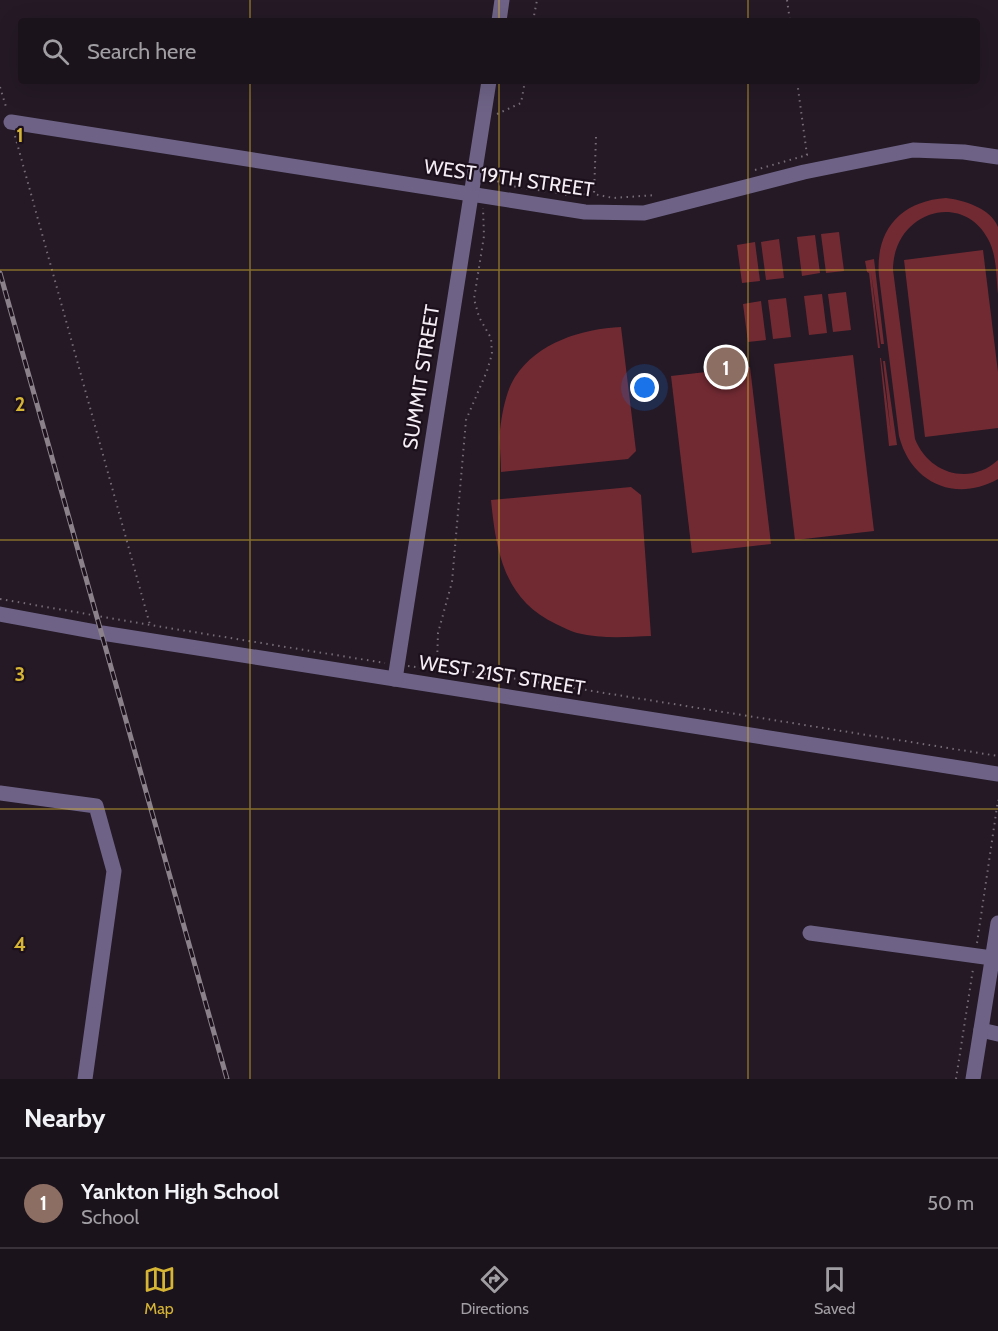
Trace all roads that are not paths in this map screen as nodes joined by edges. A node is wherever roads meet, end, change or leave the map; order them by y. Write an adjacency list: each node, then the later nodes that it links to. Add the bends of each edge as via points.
1 (502, 0): 2 (street)
2 (499, 18)
3 (489, 84): 6 (street, SUMMIT STREET)
4 (11, 122): 6 (street, WEST 19TH STREET)
5 (998, 157): 6 (street, WEST 19TH STREET, via 913,150 804,172 644,213 585,212)
6 (477, 196): 8 (street, SUMMIT STREET)
7 (0, 614): 8 (street, WEST 21ST STREET, via 102,633)
8 (396, 672): 9 (street, WEST 21ST STREET)
9 (998, 774)
10 (0, 793): 16 (street, via 96,806 114,871)
11 (998, 923): 13 (street)
12 (810, 933): 13 (street)
13 (993, 958): 14 (street)
14 (981, 1030): 15 (street); 17 (street)
15 (998, 1034)
16 (85, 1079)
17 (974, 1079)

